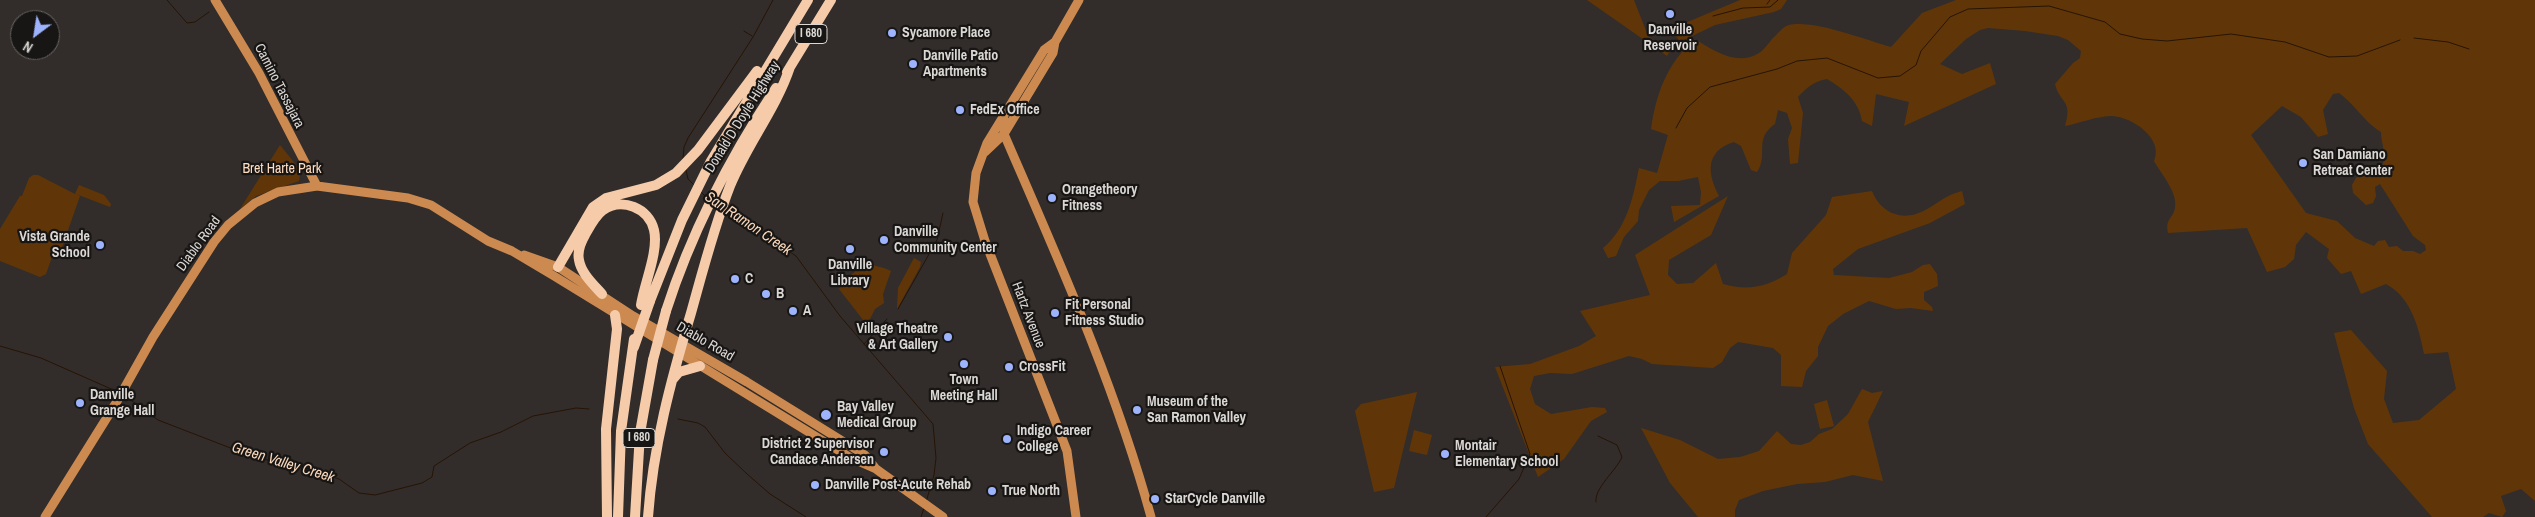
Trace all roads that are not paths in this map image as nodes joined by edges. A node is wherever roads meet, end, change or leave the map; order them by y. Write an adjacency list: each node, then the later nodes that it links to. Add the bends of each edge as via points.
1 (215, 0): 11 (street, Camino Tassajara, via 259,73)
2 (808, 0): 6 (highway, Donald D Doyle Highway / I 680)
3 (831, 0): 7 (highway, Donald D Doyle Highway / I 680)
4 (1079, 0): 5 (street)
5 (1055, 42): 8 (street, Hartz Avenue, via 1044,50); 9 (street, via 1052,54)
6 (772, 56): 12 (highway, via 685,164 646,190 599,203 587,216); 14 (highway, Donald D Doyle Highway / I 680, via 711,161)
7 (790, 67): 16 (highway, via 784,86 730,185); 24 (highway, Donald D Doyle Highway / I 680, bridge, via 720,178 697,226 666,310 640,433)
8 (1004, 116): 9 (street); 10 (street, Hartz Avenue)
9 (1004, 134): 10 (street); 27 (street, via 1114,400)
10 (984, 152): 26 (street, Hartz Avenue, via 974,184 976,218 1067,451)
11 (317, 186): 12 (street, Diablo Road, via 408,198 431,205 488,241); 21 (street, Diablo Road, via 278,192 255,203 221,233 153,337)
12 (556, 272): 13 (street, Diablo Road); 15 (street, Diablo Road)
13 (602, 294): 14 (highway, via 580,267 580,245 604,210 617,204 631,206 648,218 654,231); 16 (street, Diablo Road)
14 (645, 303): 23 (highway, Donald D Doyle Highway / I 680, bridge, via 634,343 622,431)
15 (615, 315): 16 (street, Diablo Road); 22 (highway, via 617,329 606,429)
16 (680, 348): 17 (street, Diablo Road); 18 (highway); 19 (street, Diablo Road, via 865,455)
17 (700, 366): 18 (highway, via 679,372); 19 (street, Diablo Road, via 851,458)
18 (672, 380): 25 (highway, via 656,453)
19 (876, 469): 20 (street, Diablo Road)
20 (940, 514)
21 (45, 517)
22 (607, 517)
23 (618, 517)
24 (635, 517)
25 (648, 517)
26 (1076, 517)
27 (1152, 517)

